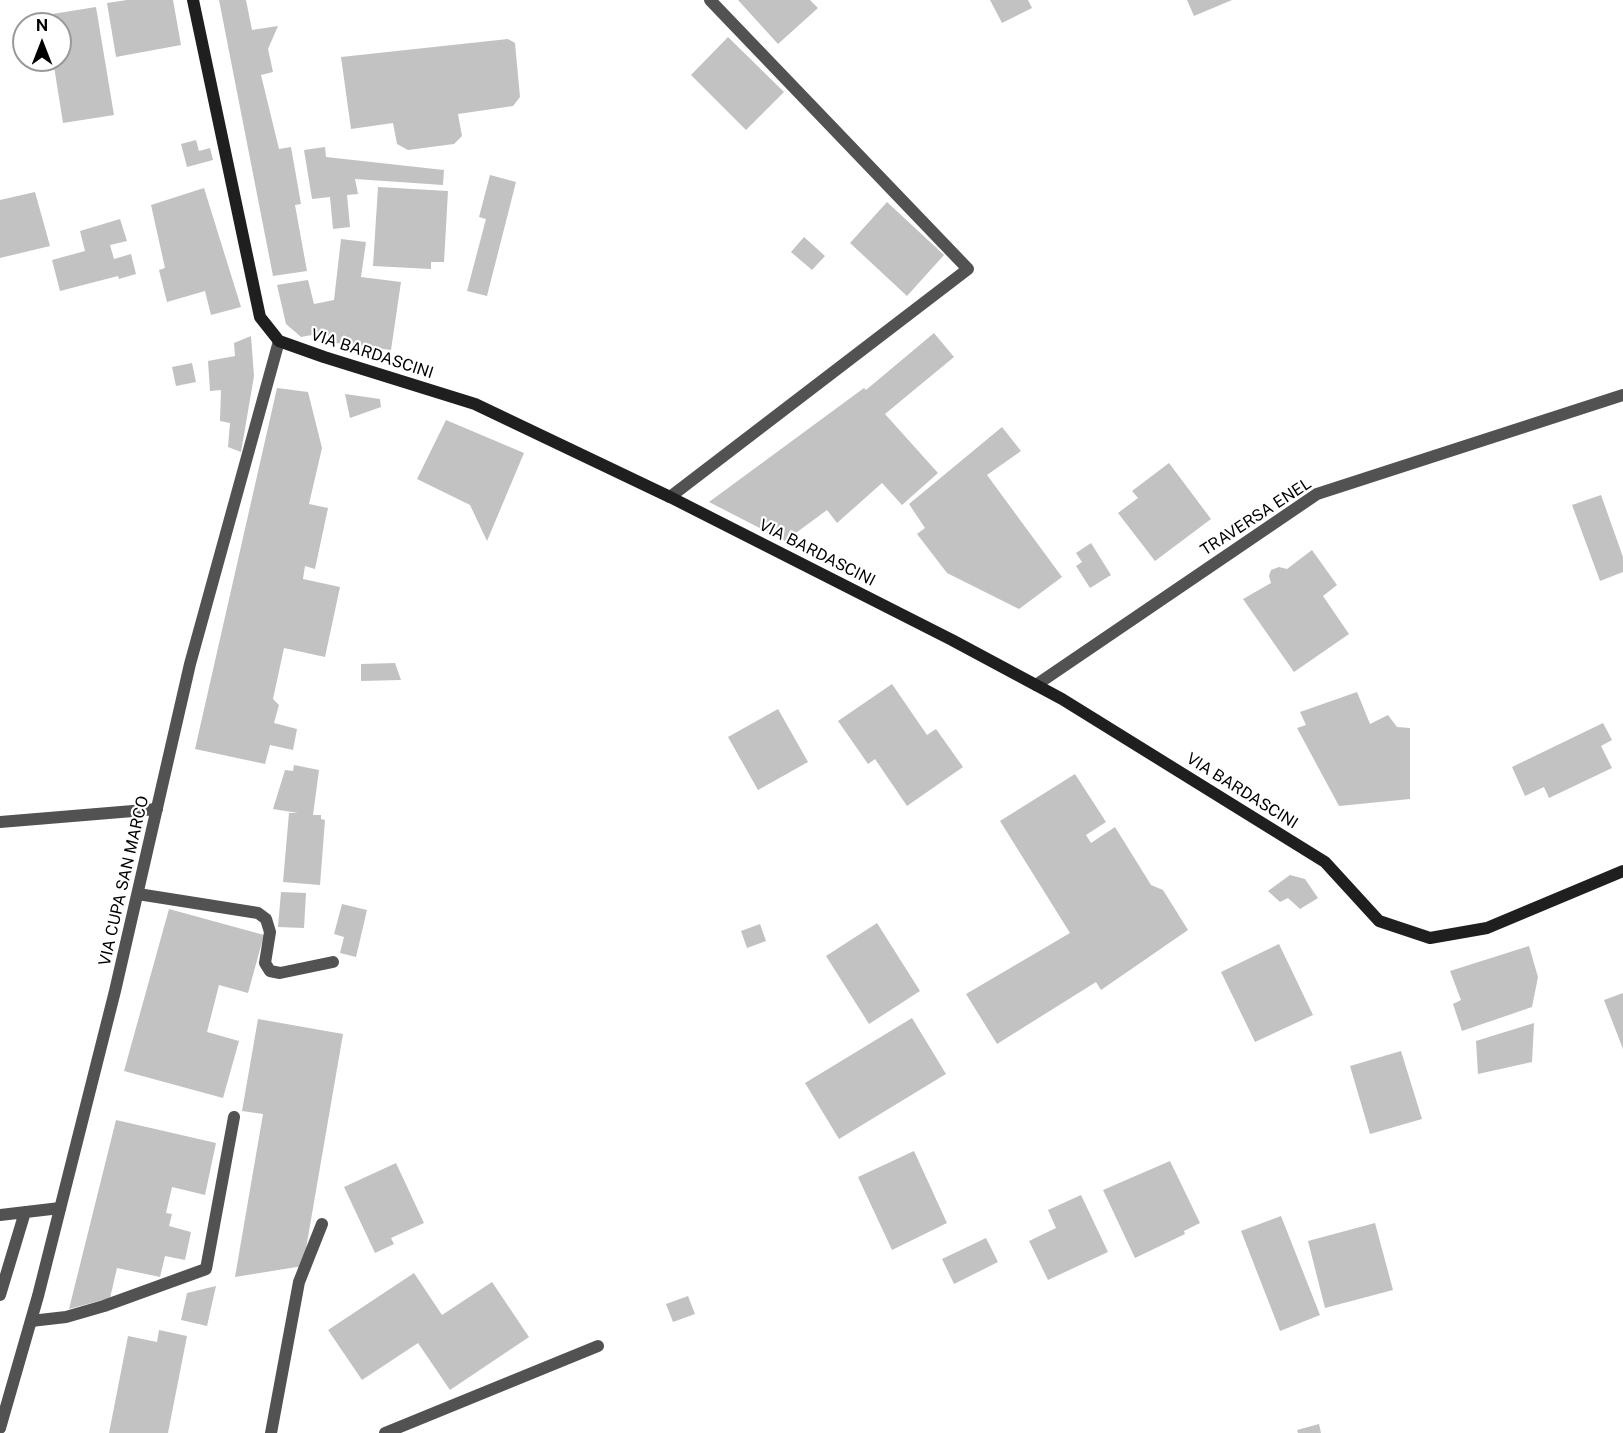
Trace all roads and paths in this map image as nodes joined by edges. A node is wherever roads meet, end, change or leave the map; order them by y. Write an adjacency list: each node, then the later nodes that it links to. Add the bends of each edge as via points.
1 (193, 0): 3 (street, via 260,317)
2 (710, 0): 5 (street, via 968,269)
3 (279, 341): 5 (street, VIA BARDASCINI, via 475,404); 7 (street, VIA CUPA SAN MARCO, via 190,664)
4 (1623, 395): 6 (street, TRAVERSA ENEL, via 1317,494)
5 (670, 497): 6 (street, VIA BARDASCINI)
6 (1036, 685): 9 (street, VIA BARDASCINI, via 1325,862 1378,921 1430,938 1487,928)
7 (157, 809): 8 (street); 10 (street, VIA CUPA SAN MARCO)
8 (0, 822)
9 (1623, 871)
10 (138, 894): 11 (street, via 258,913 266,919 270,932 265,963 270,970 280,973); 13 (street, VIA CUPA SAN MARCO)
11 (333, 962)
12 (234, 1117): 18 (street, via 206,1269 104,1306 66,1317)
13 (60, 1208): 14 (street); 18 (street, VIA CUPA SAN MARCO)
14 (25, 1212): 15 (street); 17 (street)
15 (0, 1215)
16 (322, 1224): 21 (street, via 299,1282)
17 (0, 1295)
18 (31, 1321): 20 (street, VIA CUPA SAN MARCO)
19 (598, 1346): 22 (street)
20 (0, 1428)
21 (271, 1433)
22 (386, 1433)

